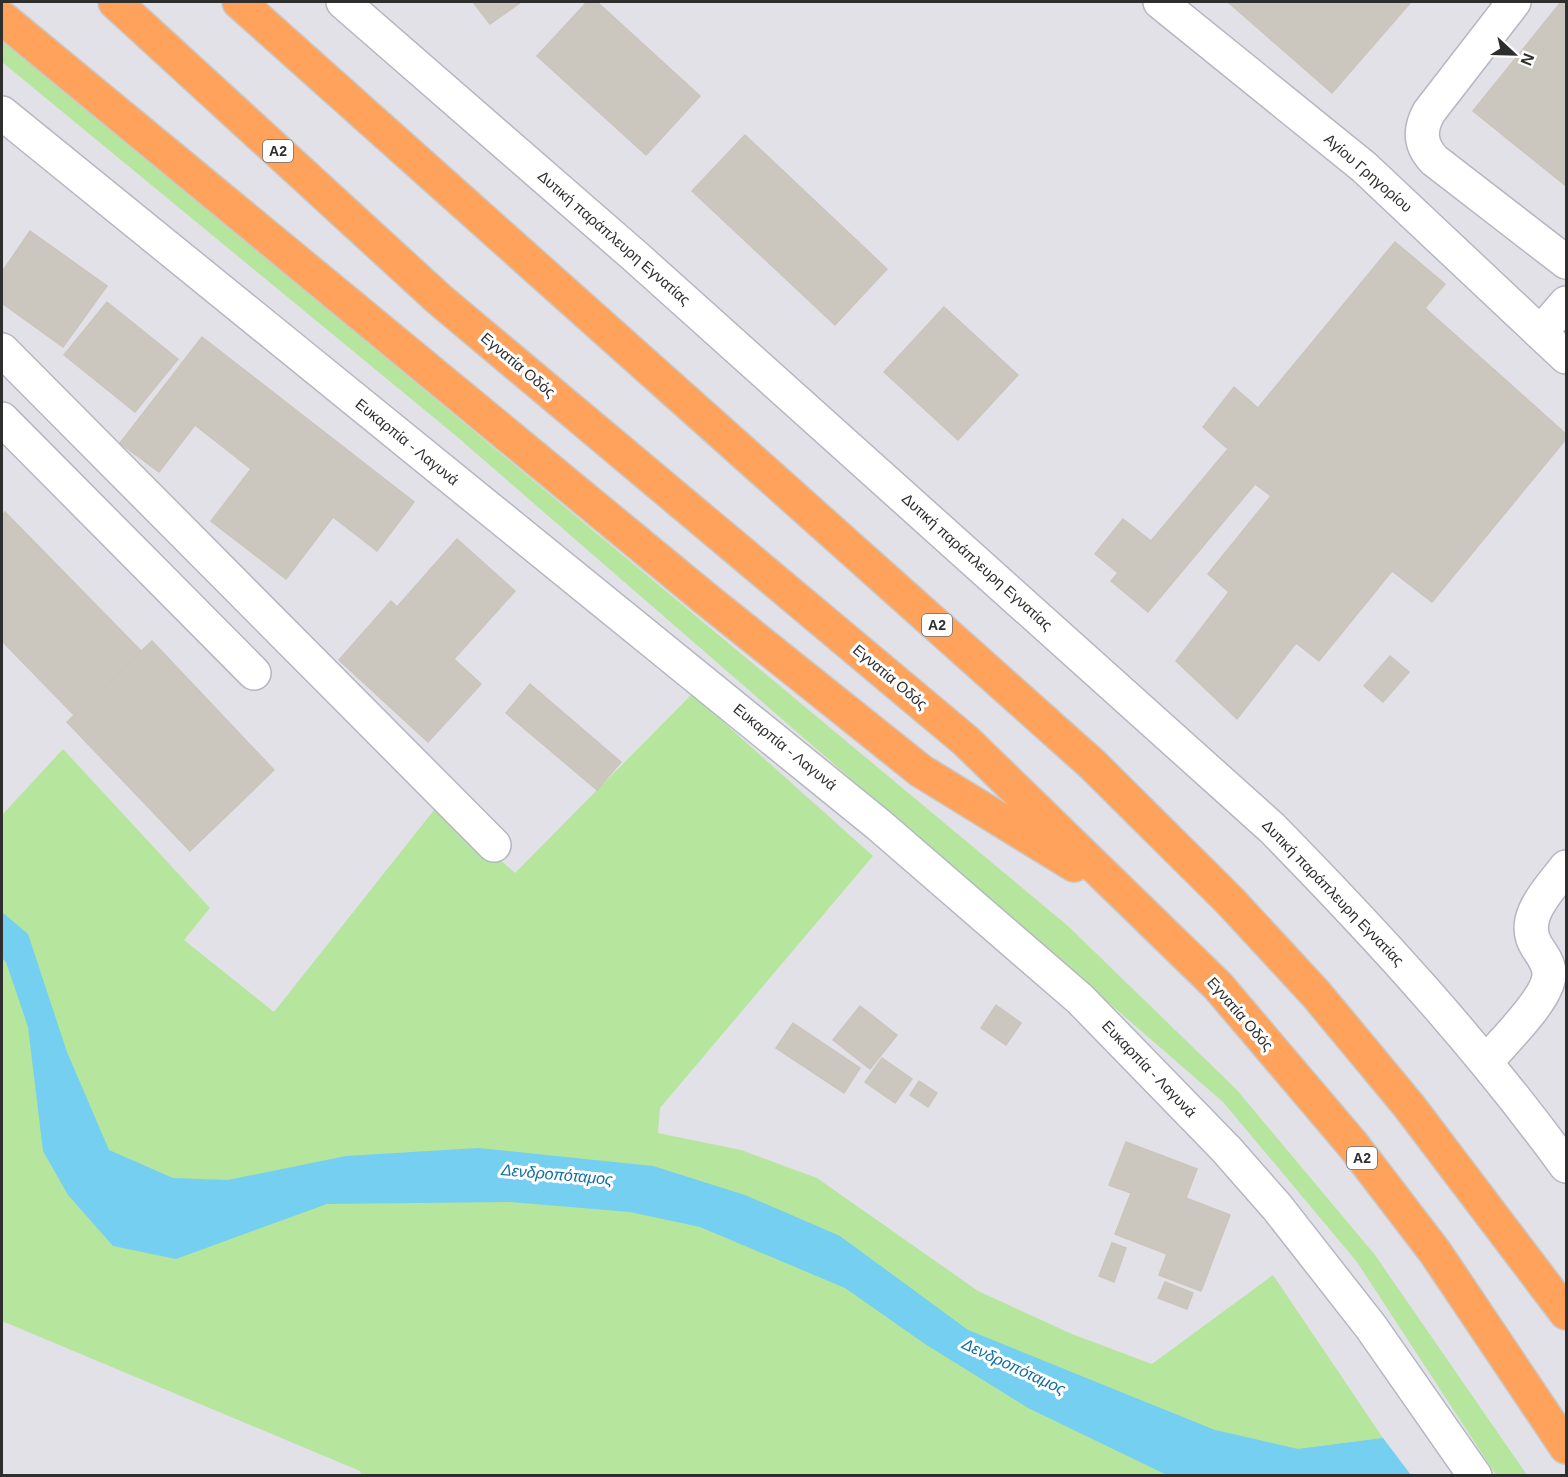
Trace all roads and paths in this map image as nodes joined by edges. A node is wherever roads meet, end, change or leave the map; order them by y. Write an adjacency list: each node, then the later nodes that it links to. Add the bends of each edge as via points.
1 (115, 2): 17 (highway, Εγνατία Οδός / Α2, via 440,300 966,741)
2 (239, 2): 20 (highway, Α2, via 1092,764 1230,901 1316,994 1410,1106)
3 (343, 2): 18 (street, Δυτική παράπλευρη Εγνατίας, via 698,312 1272,828 1360,919)
4 (1160, 2): 10 (street, Αγίου Γρηγορίου, via 1364,167)
5 (1514, 2): 8 (street, via 1428,112 1421,132 1423,143 1434,160)
6 (2, 18): 17 (highway, via 706,599 921,771)
7 (2, 113): 22 (street, Ευκαρπία - Λαγυνά, via 870,817 1080,999 1219,1141 1277,1207 1371,1327)
8 (1566, 262)
9 (1566, 303): 10 (street)
10 (1541, 333): 12 (street, Αγίου Γρηγορίου)
11 (2, 350): 15 (street)
12 (1566, 357)
13 (2, 419): 14 (street)
14 (254, 673)
15 (494, 845)
16 (1566, 867): 18 (street, via 1538,904 1530,924 1535,945 1548,966 1546,987)
17 (1124, 896): 21 (highway, Εγνατία Οδός / Α2, via 1218,986 1353,1145 1435,1252)
18 (1486, 1062): 19 (street, Δυτική παράπλευρη Εγνατίας)
19 (1566, 1166)
20 (1566, 1313)
21 (1566, 1447)
22 (1475, 1476)

